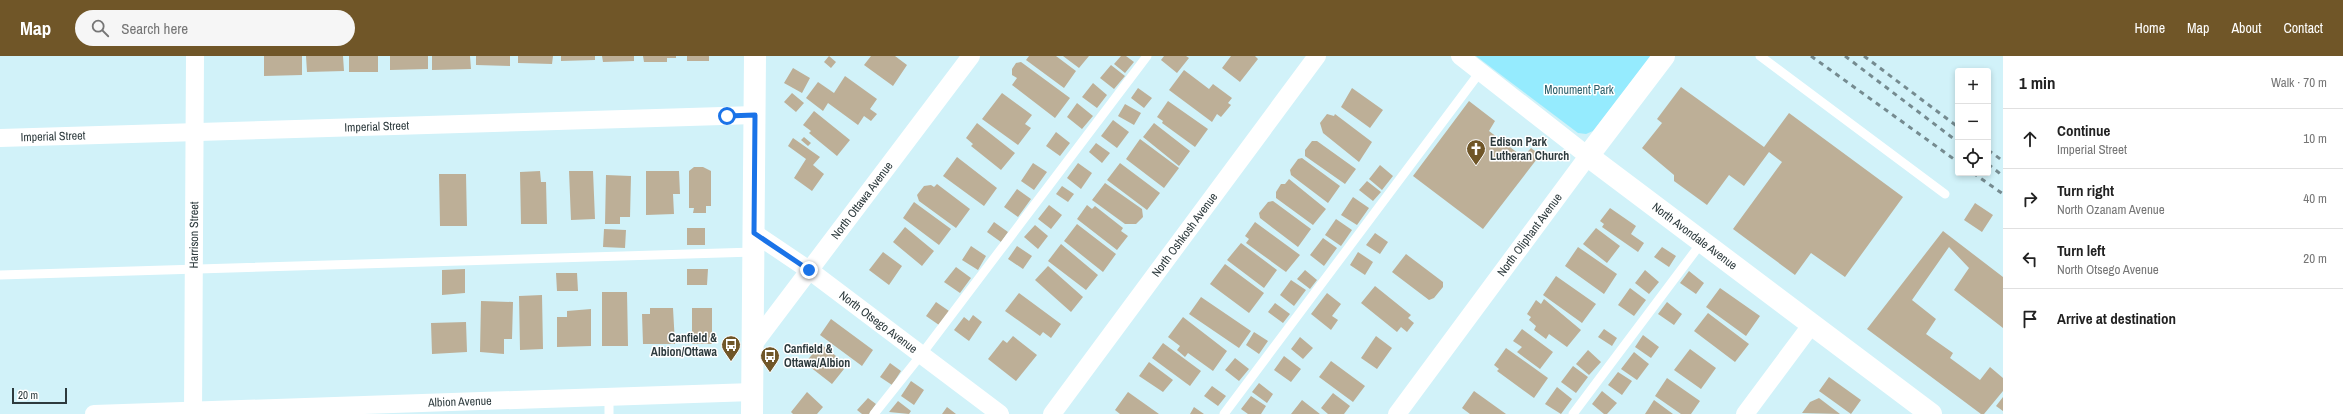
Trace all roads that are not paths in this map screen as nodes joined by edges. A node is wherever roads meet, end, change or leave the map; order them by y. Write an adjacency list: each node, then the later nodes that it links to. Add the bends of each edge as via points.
1 (195, 56): 11 (street, Harrison Street)
2 (755, 56): 10 (street)
3 (971, 56): 18 (street, North Ottawa Avenue)
4 (1147, 56): 22 (lane)
5 (1317, 56): 33 (street, North Oshkosh Avenue)
6 (1460, 56): 9 (street, North Avondale Avenue)
7 (1664, 56): 13 (street, North Oliphant Avenue)
8 (1760, 56): 14 (lane)
9 (1480, 72): 13 (street, North Avondale Avenue); 34 (lane)
10 (755, 115): 11 (street, Imperial Street); 16 (street)
11 (194, 132): 12 (street, Imperial Street); 17 (street, Harrison Street)
12 (0, 138)
13 (1588, 156): 15 (street, North Avondale Avenue); 35 (street, North Oliphant Avenue)
14 (1945, 194)
15 (1702, 242): 20 (street, North Avondale Avenue); 36 (lane)
16 (754, 243): 17 (lane); 18 (street, North Otsego Avenue); 21 (street)
17 (194, 270): 19 (lane); 27 (street, Harrison Street)
18 (809, 270): 21 (street, North Ottawa Avenue); 22 (street, North Otsego Avenue)
19 (0, 276)
20 (1812, 324): 28 (street, North Avondale Avenue); 37 (street)
21 (753, 345): 23 (street)
22 (921, 355): 31 (lane); 32 (street, North Otsego Avenue)
23 (753, 392): 24 (street, Albion Avenue); 30 (street)
24 (609, 406): 25 (street, Albion Avenue)
25 (474, 408): 26 (street, Albion Avenue)
26 (332, 410): 27 (street, Albion Avenue)
27 (193, 412): 29 (street, Albion Avenue)
28 (1923, 412)
29 (94, 414)
30 (752, 414)
31 (874, 414)
32 (1000, 414)
33 (1052, 414)
34 (1224, 414)
35 (1397, 414)
36 (1573, 414)
37 (1745, 414)

